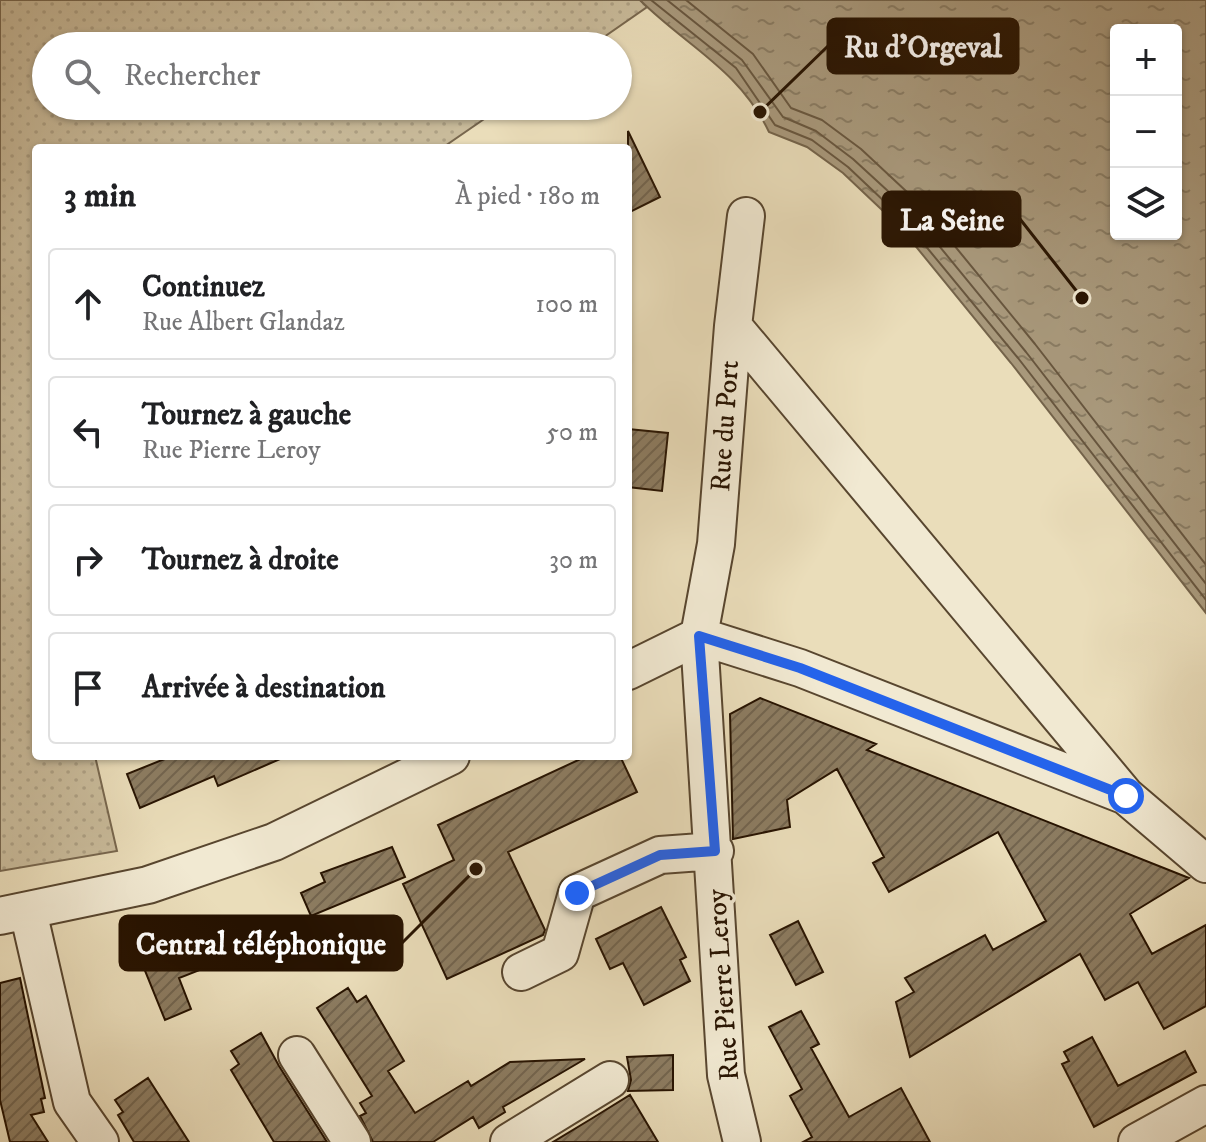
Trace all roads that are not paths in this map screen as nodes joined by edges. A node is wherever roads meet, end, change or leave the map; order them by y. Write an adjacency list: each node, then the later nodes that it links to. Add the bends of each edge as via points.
1 (746, 216): 2 (street, Rue du Port)
2 (733, 326): 3 (street, Rue du Port, via 716,544); 6 (street)
3 (699, 636): 4 (street); 6 (street, via 800,668); 7 (street, Rue Pierre Leroy)
4 (632, 669)
5 (443, 760): 9 (street, via 274,842 148,885)
6 (1126, 796): 8 (street)
7 (715, 851): 10 (street, via 660,855 577,893 560,953); 17 (street, Rue Pierre Leroy, via 726,1075)
8 (1206, 864)
9 (14, 913): 14 (street, via 72,1102)
10 (521, 972)
11 (297, 1055): 15 (street)
12 (610, 1080): 16 (street)
13 (1206, 1104): 18 (street)
14 (100, 1142)
15 (352, 1142)
16 (509, 1142)
17 (742, 1142)
18 (1137, 1142)

